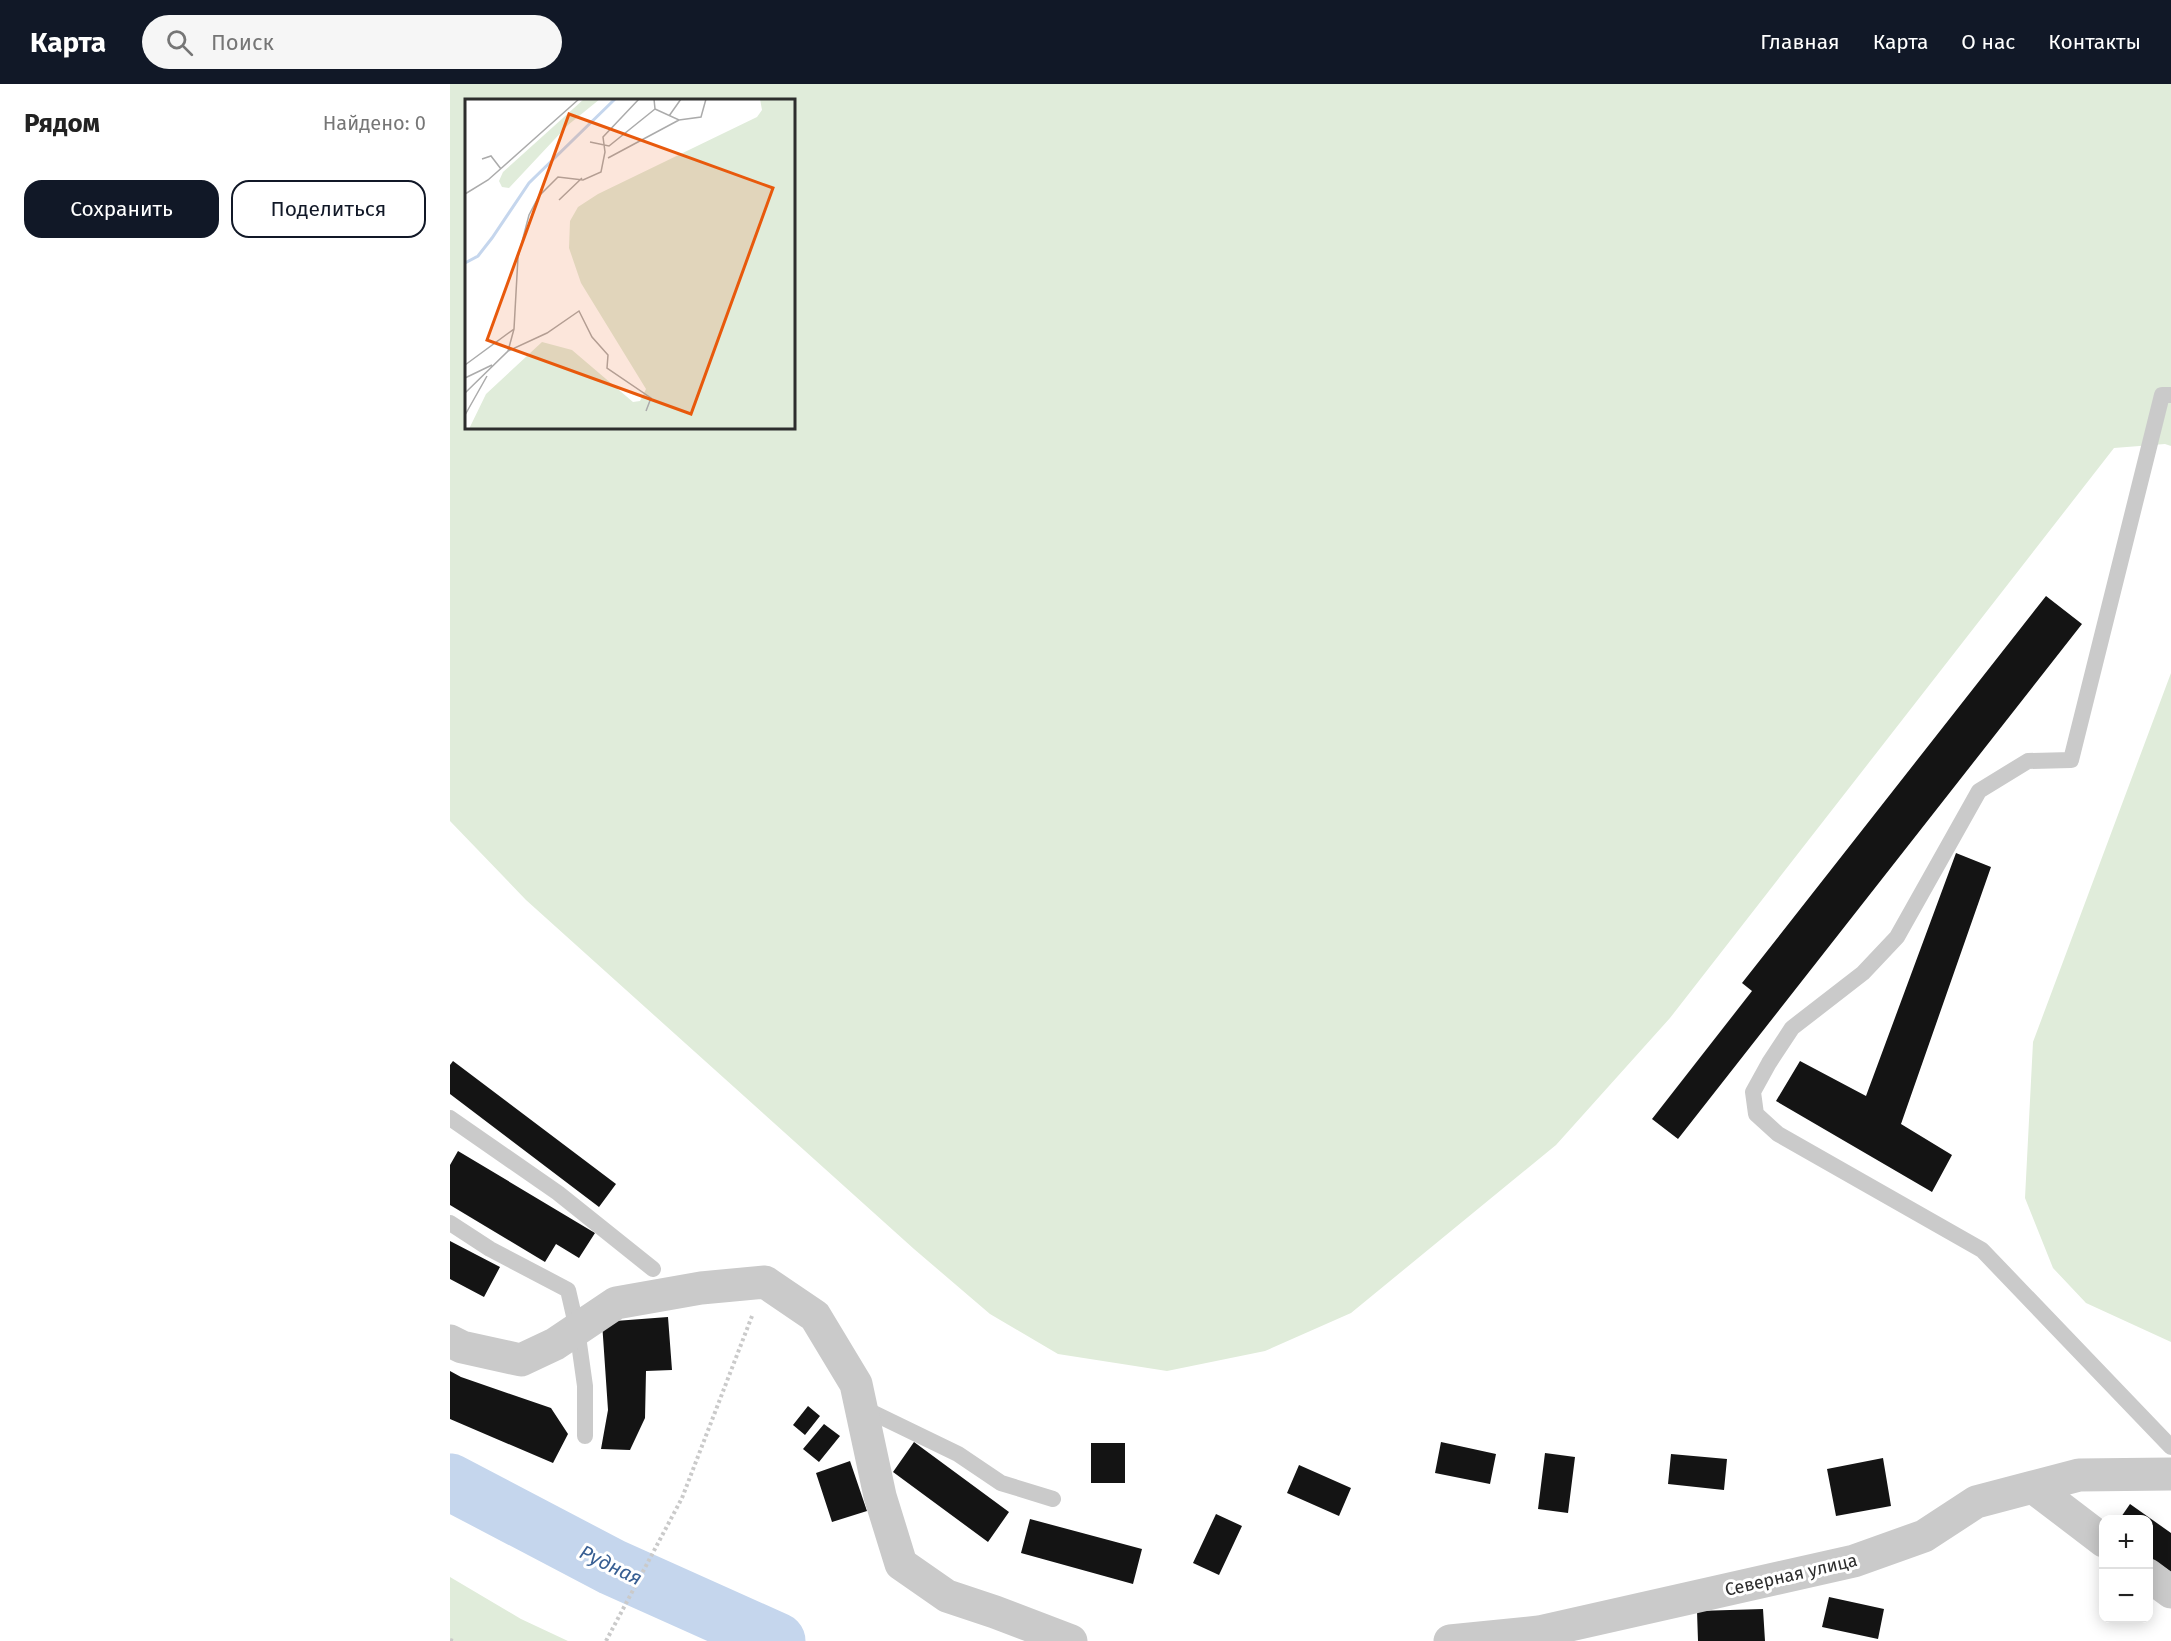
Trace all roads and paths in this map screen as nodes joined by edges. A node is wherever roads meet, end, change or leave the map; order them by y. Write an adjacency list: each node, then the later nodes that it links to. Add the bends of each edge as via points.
1 (2171, 395): 10 (lane, via 2162,395 2071,760 2028,761 1979,791 1897,937 1863,973 1792,1028 1753,1092 1756,1114 1778,1134 1982,1250)
2 (451, 1124): 4 (lane, via 558,1193)
3 (450, 1223): 6 (lane, via 568,1290)
4 (653, 1269)
5 (765, 1282): 6 (street, via 616,1303); 8 (street, via 815,1316 856,1384); 17 (path, via 682,1498)
6 (577, 1329): 7 (street, via 521,1360); 9 (lane, via 585,1386)
7 (450, 1341)
8 (852, 1403): 13 (lane, via 958,1454 1001,1483); 18 (street, via 901,1564 946,1596)
9 (585, 1436)
10 (2171, 1447)
11 (2171, 1474): 12 (street, Северная улица, via 2079,1475)
12 (2033, 1487): 14 (street); 19 (street, Северная улица, via 1976,1502 1924,1536 1854,1561 1539,1632)
13 (1053, 1499)
14 (2099, 1538)
15 (2153, 1579): 16 (street)
16 (2171, 1592)
17 (606, 1641)
18 (1071, 1641)
19 (1450, 1641)

